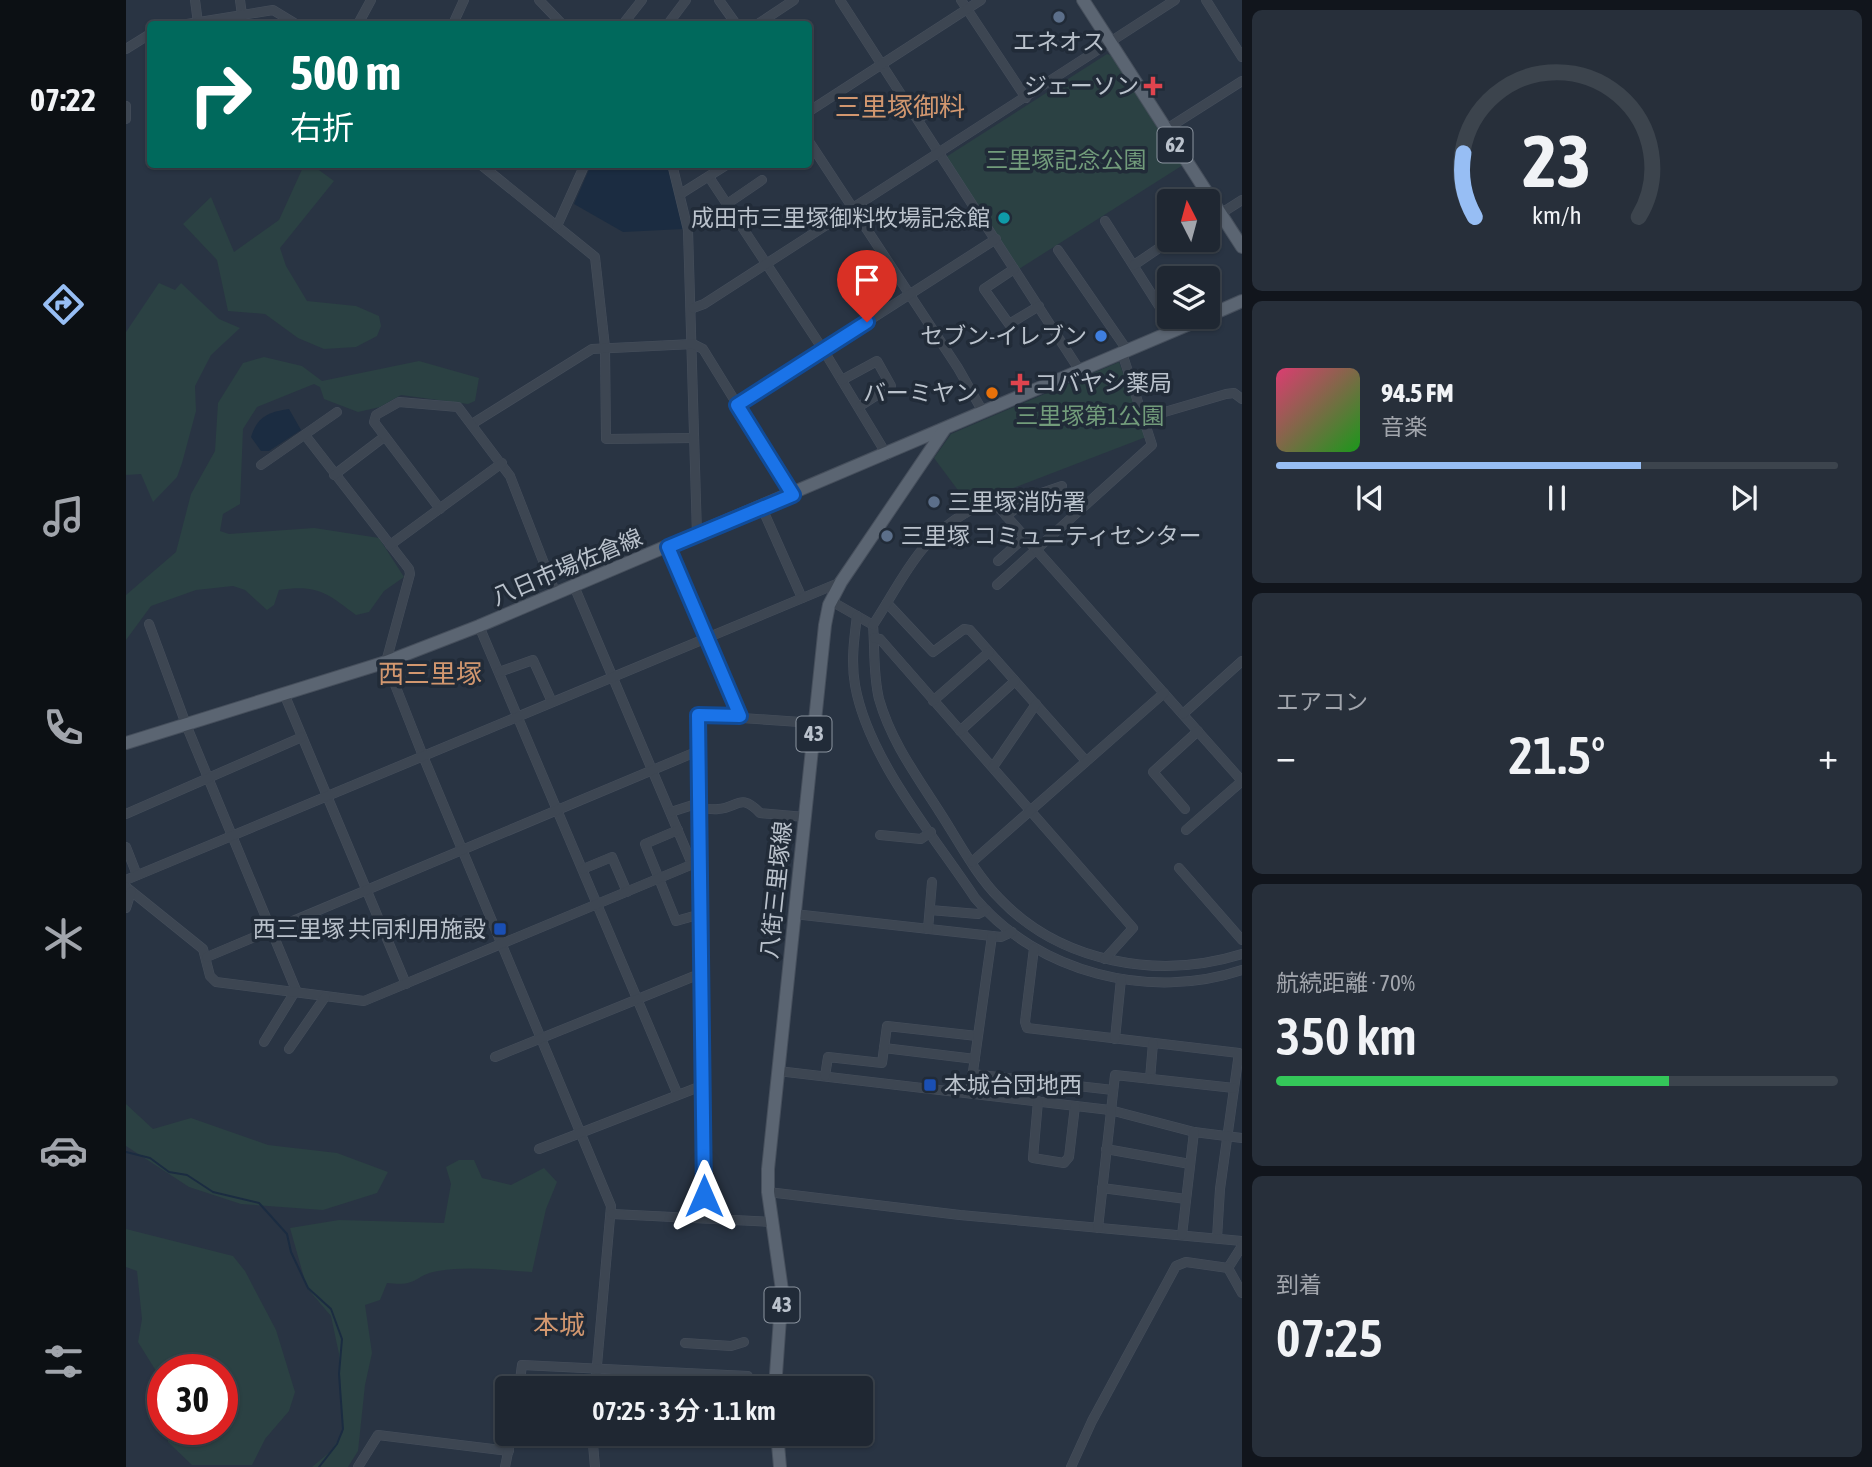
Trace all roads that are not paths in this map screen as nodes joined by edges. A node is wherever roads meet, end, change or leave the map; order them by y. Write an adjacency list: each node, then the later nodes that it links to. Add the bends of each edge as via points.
1 (195, 0): 18 (street)
2 (240, 0): 17 (street)
3 (371, 0): 21 (street)
4 (464, 0): 22 (street)
5 (539, 0): 23 (street)
6 (642, 0): 24 (street)
7 (686, 0): 25 (street)
8 (719, 0): 26 (street)
9 (793, 0): 27 (street)
10 (840, 0): 32 (street)
11 (961, 0): 16 (street)
12 (981, 0): 16 (street)
13 (1083, 0): 29 (main road, 62)
14 (1175, 0): 29 (street)
15 (1206, 0): 31 (street)
16 (966, 9): 32 (street); 34 (street)
17 (242, 15): 19 (street); 20 (street, via 273,10)
18 (198, 21)
19 (209, 21)
20 (291, 21)
21 (360, 21)
22 (454, 21)
23 (556, 21)
24 (625, 21)
25 (670, 21)
26 (734, 21)
27 (762, 21)
28 (147, 36): 30 (street)
29 (1110, 43): 34 (street); 40 (main road, 62)
30 (126, 49)
31 (1242, 57)
32 (882, 64): 37 (street); 39 (street)
33 (1242, 81): 40 (street)
34 (1026, 98): 42 (street)
35 (951, 99): 39 (street)
36 (126, 106): 38 (street)
37 (812, 109)
38 (126, 119)
39 (918, 119): 42 (street)
40 (1165, 130): 49 (main road, 62)
41 (812, 145): 53 (street)
42 (940, 153): 53 (street); 58 (street)
43 (487, 168): 57 (street)
44 (583, 168): 57 (street)
45 (673, 168): 50 (street)
46 (722, 168): 47 (street)
47 (709, 177): 50 (street); 52 (street)
48 (762, 180): 52 (street)
49 (1201, 189)
50 (682, 193): 68 (street)
51 (1242, 201): 54 (street)
52 (727, 204): 62 (street)
53 (854, 207): 62 (street); 65 (street)
54 (1220, 211)
55 (1220, 219): 59 (main road, 62)
56 (1105, 221): 63 (street)
57 (556, 226): 73 (street, via 597,261)
58 (996, 239): 64 (street); 65 (street)
59 (1242, 247)
60 (1157, 249): 63 (street)
61 (1058, 250): 75 (street)
62 (765, 263): 68 (street); 74 (street)
63 (1133, 265): 71 (street)
64 (1014, 269): 67 (street); 67 (street, via 984,289 1009,324)
65 (910, 294): 74 (street); 82 (street)
66 (1242, 301): 69 (main road, 八日市場佐倉線)
67 (1039, 306): 76 (street)
68 (693, 308): 72 (street)
69 (1220, 310)
70 (1179, 329): 71 (main road, 八日市場佐倉線)
71 (1175, 331): 75 (main road, 八日市場佐倉線)
72 (693, 344): 73 (street); 79 (street, via 703,349); 88 (street)
73 (605, 347): 84 (street, via 580,354); 88 (street, via 606,439)
74 (824, 351): 77 (street); 79 (street)
75 (1125, 352): 76 (main road, 八日市場佐倉線); 83 (street)
76 (1080, 370): 82 (main road, 八日市場佐倉線)
77 (842, 380): 80 (street); 80 (street, via 877,361 891,386)
78 (1242, 399): 83 (street, via 1226,394)
79 (737, 405): 94 (street)
80 (860, 407): 89 (street)
81 (337, 412): 86 (street)
82 (983, 412): 85 (main road, 八日市場佐倉線)
83 (1144, 418): 102 (street, via 1150,447)
84 (472, 424): 87 (street, via 458,407 399,402 376,415 374,422); 90 (street)
85 (944, 430): 89 (main road, 八日市場佐倉線); 104 (main road, 八街三里塚線 / 43)
86 (305, 435): 91 (street); 92 (street)
87 (384, 437): 92 (street); 96 (street)
88 (694, 438): 98 (street)
89 (887, 455): 94 (main road, 八日市場佐倉線)
90 (502, 463): 96 (street); 107 (street)
91 (261, 465)
92 (334, 475): 100 (street)
93 (1062, 486): 97 (street, via 1030,498)
94 (793, 495): 95 (main road, 八日市場佐倉線)
95 (762, 508): 98 (main road, 八日市場佐倉線); 108 (street)
96 (440, 509): 100 (street)
97 (1006, 516): 99 (street); 110 (street, via 989,501 940,530 905,568)
98 (697, 535): 101 (main road, 八日市場佐倉線)
99 (1026, 537): 102 (street); 103 (street)
100 (390, 545): 119 (street, via 410,574)
101 (668, 547): 106 (main road, 八日市場佐倉線); 115 (street)
102 (1036, 550): 105 (street); 123 (street)
103 (998, 561)
104 (841, 582): 108 (street); 109 (main road, 八街三里塚線 / 43)
105 (997, 584)
106 (574, 586): 107 (main road, 八日市場佐倉線); 121 (street)
107 (556, 594): 114 (main road, 八日市場佐倉線)
108 (802, 598): 115 (street)
109 (831, 601): 111 (street); 131 (main road, 八街三里塚線 / 43)
110 (887, 603): 113 (street); 117 (street, via 933,652 966,629)
111 (857, 616): 113 (street); 153 (street, via 854,682 869,731 883,761)
112 (149, 624): 132 (street)
113 (873, 625): 116 (street)
114 (479, 626): 119 (main road, 八日市場佐倉線); 120 (street)
115 (707, 638): 121 (street); 130 (street)
116 (874, 638): 125 (street, via 880,639); 158 (street, via 876,683 890,730)
117 (989, 652): 122 (street); 125 (street)
118 (1242, 661): 128 (street)
119 (386, 662): 124 (main road, 八日市場佐倉線); 138 (street)
120 (499, 672): 126 (street, via 533,660); 129 (street)
121 (613, 677): 126 (street); 141 (street)
122 (1015, 681): 127 (street); 133 (street)
123 (1164, 693): 128 (street); 139 (street)
124 (285, 696): 132 (main road, 八日市場佐倉線); 135 (street)
125 (933, 701): 133 (street)
126 (552, 702): 129 (street)
127 (1036, 704): 139 (street); 140 (street)
128 (1183, 714): 134 (street)
129 (518, 716): 138 (street); 145 (street)
130 (740, 716): 131 (street); 137 (street, via 698,715)
131 (815, 723): 150 (main road, 八街三里塚線 / 43)
132 (187, 727): 136 (main road, 八日市場佐倉線); 142 (street)
133 (960, 731): 140 (street)
134 (1198, 731): 146 (street, via 1153,772); 152 (street, via 1242,781)
135 (302, 737): 142 (street); 143 (street)
136 (126, 743)
137 (698, 751): 141 (street); 144 (street)
138 (423, 756): 143 (street); 157 (street)
139 (1086, 761): 147 (street)
140 (993, 767): 147 (street)
141 (652, 769): 145 (street); 148 (street)
142 (210, 778): 149 (street); 154 (street)
143 (327, 796): 154 (street); 167 (street)
144 (699, 805): 148 (street); 150 (street, via 722,809 737,802 752,804 760,813); 159 (street)
145 (558, 809): 157 (street); 161 (street)
146 (1185, 809)
147 (1030, 812): 158 (street); 184 (street, via 1133,928)
148 (671, 813): 151 (street)
149 (126, 814)
150 (805, 817): 174 (main road, 八街三里塚線 / 43)
151 (678, 830): 159 (street); 163 (street, via 645,844)
152 (1186, 830)
153 (931, 832): 155 (street, via 918,839); 172 (street)
154 (234, 835): 162 (street); 176 (street)
155 (880, 835)
156 (126, 847): 162 (street)
157 (461, 849): 167 (street); 180 (street)
158 (972, 862): 184 (street, via 1000,900 1030,923 1062,943)
159 (695, 863): 163 (street); 173 (street)
160 (1179, 868): 179 (street)
161 (583, 869): 168 (street, via 612,858); 169 (street)
162 (137, 875): 164 (street)
163 (658, 878): 168 (street); 173 (street, via 676,921)
164 (126, 880)
165 (932, 882): 171 (street)
166 (129, 889): 170 (street); 183 (street)
167 (366, 890): 176 (street); 188 (street)
168 (627, 892): 169 (street)
169 (598, 904): 180 (street); 191 (street)
170 (126, 908)
171 (930, 910): 172 (street, via 978,914); 175 (street)
172 (986, 910): 177 (street)
173 (701, 914): 186 (street)
174 (794, 914): 175 (street); 201 (main road, 八街三里塚線 / 43)
175 (928, 929): 178 (street)
176 (272, 930): 183 (street); 189 (street)
177 (1012, 932): 178 (street); 181 (street)
178 (992, 936): 192 (street)
179 (1242, 940)
180 (501, 944): 188 (street); 193 (street)
181 (1034, 948): 187 (street, via 1075,967); 194 (street, via 1026,1027)
182 (1242, 954): 184 (street, via 1182,966)
183 (207, 957): 189 (street, via 210,976 216,982)
184 (1105, 959)
185 (1242, 970): 187 (street, via 1188,982)
186 (702, 973): 191 (street); 205 (street)
187 (1121, 979): 194 (street)
188 (406, 984): 190 (street, via 363,1002)
189 (296, 994): 190 (street); 195 (street)
190 (325, 997): 198 (street)
191 (637, 1000): 193 (street); 208 (street)
192 (977, 1036): 197 (street, via 887,1026); 200 (street)
193 (541, 1039): 199 (street); 214 (street)
194 (1115, 1039): 196 (street)
195 (264, 1042)
196 (1153, 1043): 204 (street); 206 (street, via 1236,1050 1240,1055)
197 (884, 1048): 200 (street); 203 (street, via 882,1063 828,1057)
198 (289, 1049)
199 (495, 1057)
200 (975, 1059): 202 (street)
201 (778, 1071): 203 (street); 221 (main road, 八街三里塚線 / 43)
202 (972, 1074): 207 (street); 209 (street)
203 (825, 1076): 209 (street)
204 (1150, 1079): 206 (street); 207 (street, via 1115,1075)
205 (704, 1085): 208 (street); 224 (street)
206 (1234, 1088): 215 (street)
207 (1113, 1090): 212 (street)
208 (677, 1093): 214 (street)
209 (970, 1093): 210 (street)
210 (1038, 1101): 211 (street); 211 (street, via 1033,1158 1065,1163)
211 (1075, 1106): 212 (street)
212 (1110, 1110): 213 (street); 218 (street)
213 (1194, 1132): 215 (street); 219 (street)
214 (580, 1133): 217 (street); 223 (street)
215 (1228, 1136): 216 (street); 228 (street)
216 (1242, 1138)
217 (539, 1149)
218 (1106, 1149): 219 (street); 220 (street)
219 (1190, 1164): 222 (street)
220 (1102, 1188): 222 (street); 226 (street)
221 (768, 1192): 225 (main road, 八街三里塚線 / 43); 226 (street)
222 (1186, 1199): 227 (street)
223 (612, 1214): 224 (street); 235 (street)
224 (704, 1218): 225 (street)
225 (773, 1222): 239 (main road, 八街三里塚線 / 43, via 782,1290)
226 (1098, 1227): 227 (street)
227 (1182, 1235): 228 (street)
228 (1217, 1238): 229 (street)
229 (1242, 1241)
230 (1242, 1246): 231 (street)
231 (1228, 1268): 232 (street); 248 (street, via 1186,1262 1177,1266)
232 (1242, 1293)
233 (744, 1342): 234 (street, via 732,1346)
234 (685, 1343)
235 (596, 1369): 236 (street, via 522,1365); 237 (street); 238 (street)
236 (521, 1376)
237 (596, 1376)
238 (748, 1376)
239 (776, 1376)
240 (510, 1446): 243 (street)
241 (593, 1446): 246 (street)
242 (778, 1446): 247 (main road)
243 (509, 1451): 244 (street, via 377,1435); 245 (street)
244 (358, 1467)
245 (505, 1467)
246 (595, 1467)
247 (780, 1467)
248 (1070, 1467)

